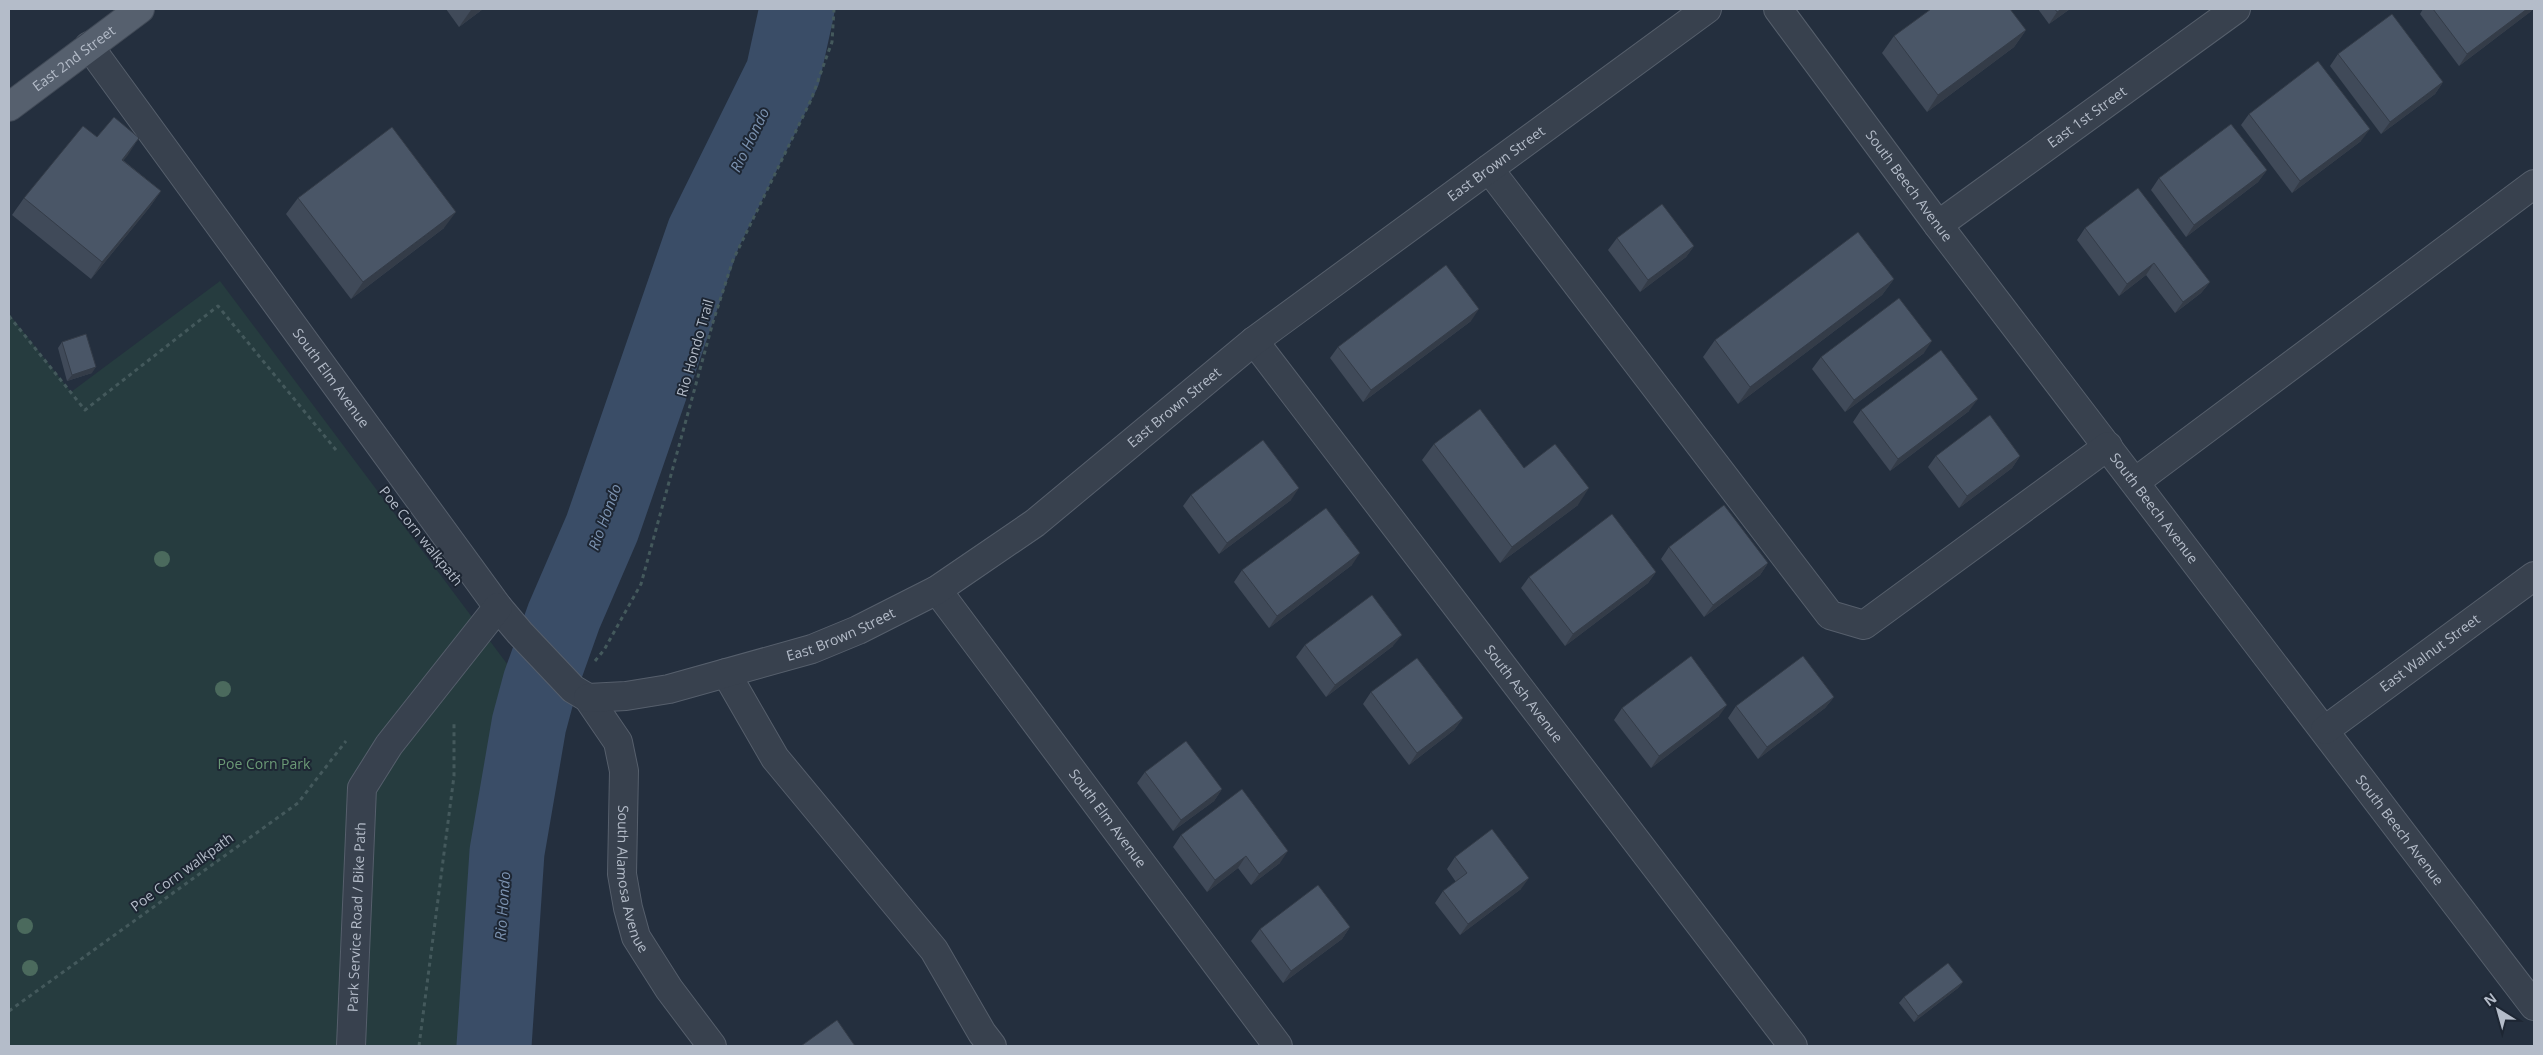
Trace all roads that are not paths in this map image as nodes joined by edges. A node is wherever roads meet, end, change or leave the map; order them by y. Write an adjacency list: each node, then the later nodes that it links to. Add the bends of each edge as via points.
1 (140, 9): 5 (main road, East 2nd Street)
2 (1707, 9): 7 (street, East Brown Street)
3 (1778, 9): 9 (street, South Beech Avenue)
4 (2236, 9): 9 (street, East 1st Street)
5 (89, 46): 6 (main road, East 2nd Street); 15 (street, South Elm Avenue)
6 (9, 107)
7 (1489, 169): 10 (street, East Brown Street); 11 (street, via 1830,615 1864,625)
8 (2534, 184): 12 (street)
9 (1938, 225): 11 (street, South Beech Avenue)
10 (1254, 341): 14 (street, East Brown Street, via 1035,523); 24 (street, South Ash Avenue)
11 (2108, 446): 12 (street, South Beech Avenue)
12 (2135, 482): 18 (street, South Beech Avenue)
13 (2534, 576): 18 (street, East Walnut Street)
14 (937, 590): 16 (street, East Brown Street, via 812,649); 23 (street, South Elm Avenue)
15 (498, 607): 17 (street, South Elm Avenue, via 520,634); 20 (street, Park Service Road / Bike Path, via 389,745 362,788)
16 (726, 672): 17 (street, East Brown Street, via 669,689 626,696); 22 (street, via 774,758 934,950)
17 (581, 693): 21 (street, South Alamosa Avenue, via 618,742 624,771 622,874 636,936 669,989)
18 (2325, 730): 19 (street, South Beech Avenue)
19 (2529, 988)
20 (351, 1046)
21 (712, 1046)
22 (992, 1046)
23 (1278, 1046)
24 (1794, 1046)

